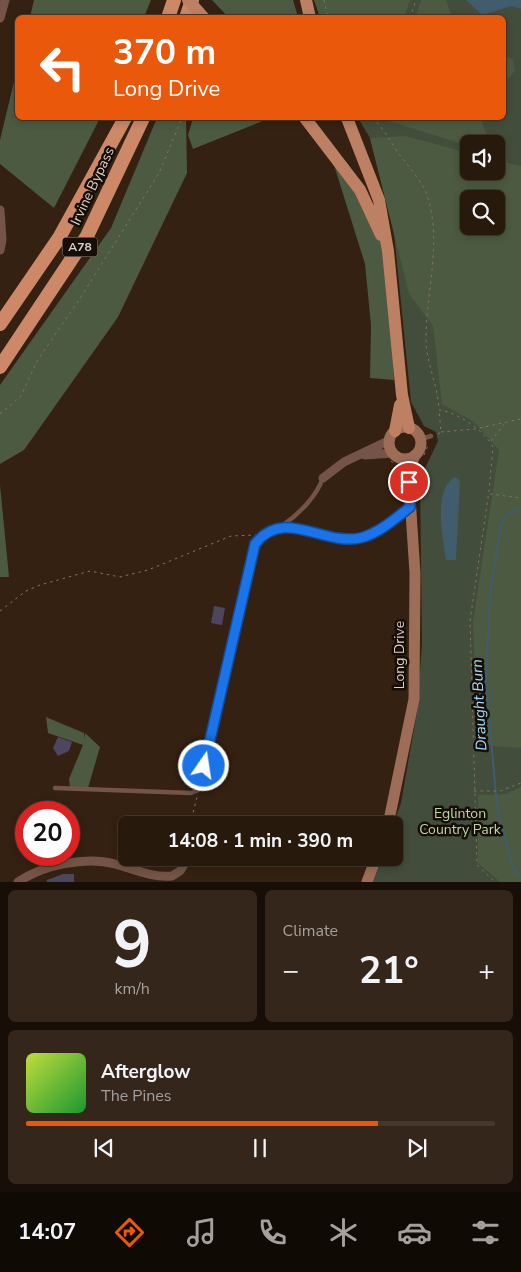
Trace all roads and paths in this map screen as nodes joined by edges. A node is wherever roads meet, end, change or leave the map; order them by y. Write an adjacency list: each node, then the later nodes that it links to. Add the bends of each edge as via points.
1 (5, 0): 14 (street)
2 (174, 0): 8 (highway)
3 (188, 0): 10 (main road, bridge)
4 (192, 0): 9 (highway)
5 (306, 0): 11 (main road)
6 (324, 0): 12 (path)
7 (416, 0): 13 (path)
8 (169, 15)
9 (187, 15)
10 (201, 15)
11 (309, 15)
12 (327, 15)
13 (411, 15)
14 (0, 18)
15 (124, 120): 24 (highway, Irvine Bypass / A78, via 59,238)
16 (142, 120): 25 (highway, Irvine Bypass / A78, via 87,236)
17 (181, 120): 27 (path, via 159,173 37,361 22,396)
18 (307, 120): 23 (main road, via 360,190)
19 (348, 120): 23 (main road, via 379,200)
20 (374, 120): 31 (path, via 415,174 426,194 432,217 434,246 426,344 438,391 439,410 449,411)
21 (0, 210): 22 (street)
22 (0, 250)
23 (388, 251): 26 (main road)
24 (0, 324)
25 (0, 366)
26 (402, 395): 30 (main road); 33 (main road)
27 (0, 414)
28 (521, 419): 29 (path)
29 (506, 422): 31 (path); 34 (path)
30 (409, 428): 33 (main road); 37 (main road, via 426,438)
31 (475, 429): 32 (path); 34 (path)
32 (441, 432)
33 (392, 435): 35 (street); 36 (main road)
34 (490, 442): 40 (path, via 494,457)
35 (359, 455): 36 (street); 38 (street)
36 (396, 455): 37 (main road, via 407,458); 39 (main road, Long Drive)
37 (415, 455): 39 (main road, Long Drive)
38 (323, 478): 43 (lane, via 304,507)
39 (409, 482): 42 (main road, Long Drive)
40 (489, 494): 41 (path); 49 (path, via 470,621)
41 (521, 498)
42 (410, 507): 43 (lane, via 360,538); 51 (main road, Long Drive, via 415,573 414,699)
43 (281, 527): 44 (lane)
44 (262, 535): 45 (path, via 231,536 148,570 120,577 90,571 40,585); 48 (lane, via 255,544)
45 (0, 611)
46 (521, 783): 49 (path, via 500,791)
47 (55, 788): 48 (lane, via 191,793)
48 (199, 790): 50 (path)
49 (474, 791): 58 (path, via 476,865)
50 (192, 816)
51 (390, 816)
52 (118, 865): 56 (street, via 96,860 31,874)
53 (121, 866): 54 (street, via 166,877 176,875)
54 (183, 866)
55 (373, 866): 57 (main road)
56 (18, 882)
57 (367, 882)
58 (494, 882)

